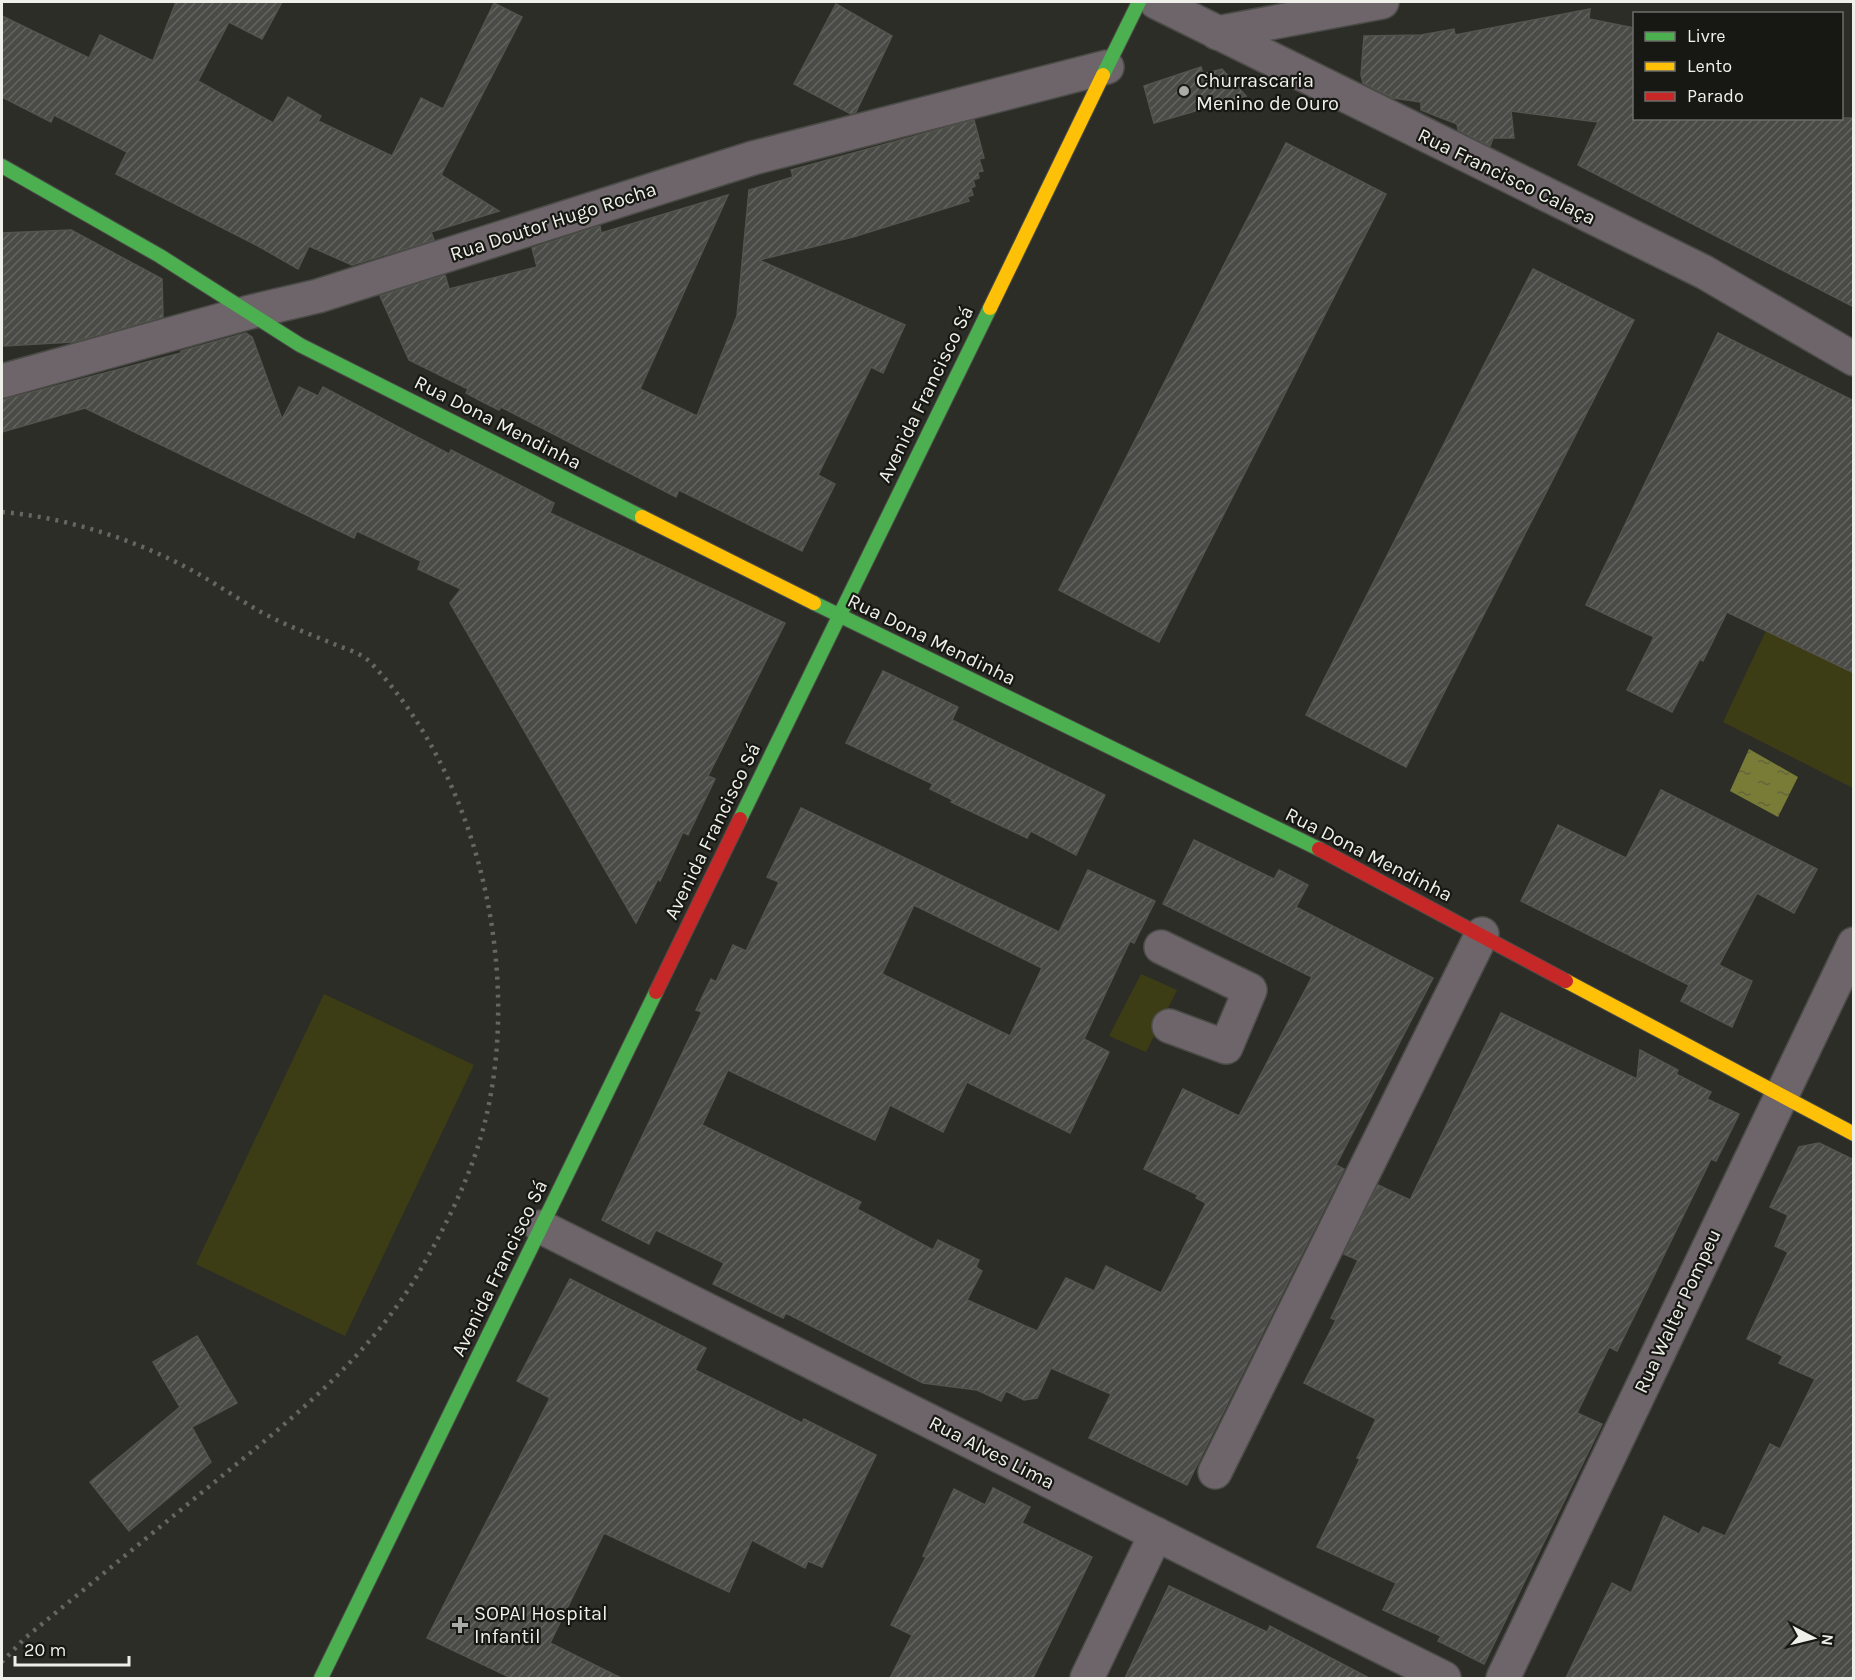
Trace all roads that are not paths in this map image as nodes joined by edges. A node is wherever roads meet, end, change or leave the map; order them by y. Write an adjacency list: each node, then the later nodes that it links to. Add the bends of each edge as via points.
1 (1139, 2): 5 (street, Avenida Francisco Sá)
2 (1156, 2): 4 (street, Rua Francisco Calaça)
3 (1382, 2): 4 (street)
4 (1217, 33): 8 (street, Rua Francisco Calaça, via 1704,273)
5 (1107, 67): 7 (street, Rua Doutor Hugo Rocha, via 753,158 318,296); 10 (street, Avenida Francisco Sá)
6 (2, 166): 7 (street, Rua Dona Mendinha)
7 (250, 312): 9 (street, Rua Doutor Hugo Rocha); 10 (street, Rua Dona Mendinha, via 300,345)
8 (1854, 359)
9 (2, 381)
10 (839, 615): 11 (street, Rua Dona Mendinha, via 1327,853); 17 (street, Avenida Francisco Sá)
11 (1482, 934): 15 (street, Rua Dona Mendinha); 18 (street)
12 (1854, 944): 15 (street, Rua Walter Pompeu)
13 (1161, 947): 14 (street, via 1250,990 1226,1047)
14 (1169, 1026)
15 (1780, 1096): 16 (street, Rua Dona Mendinha); 23 (street, Rua Walter Pompeu)
16 (1854, 1134)
17 (541, 1227): 19 (street, Rua Alves Lima); 20 (street, Avenida Francisco Sá)
18 (1215, 1472)
19 (1156, 1534): 21 (street); 22 (street, Rua Alves Lima)
20 (321, 1678)
21 (1087, 1678)
22 (1444, 1678)
23 (1503, 1678)

